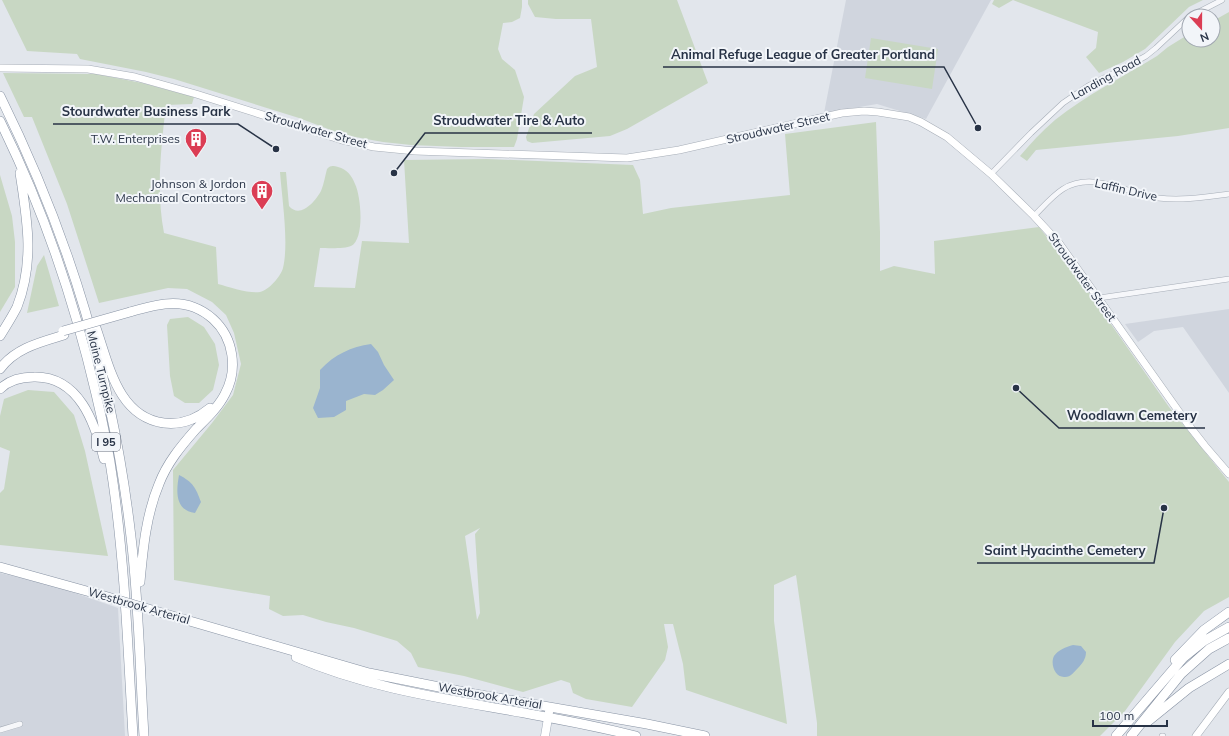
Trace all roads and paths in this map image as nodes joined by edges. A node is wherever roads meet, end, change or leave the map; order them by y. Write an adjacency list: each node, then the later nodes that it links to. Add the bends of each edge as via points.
1 (1222, 0): 2 (street, Landing Road)
2 (1207, 8)
3 (1181, 25): 8 (street, Landing Road, via 1146,56 1088,86 1063,103)
4 (2, 68): 8 (main road, Stroudwater Street, via 88,69 135,77 360,144 415,150 627,158 680,150 842,114 878,112 909,117 929,126 947,137)
5 (0, 96): 13 (highway, Maine Turnpike / I 95, via 48,203)
6 (0, 121): 7 (highway, Maine Turnpike / I 95)
7 (19, 161): 16 (highway, via 27,215 28,262 20,297); 21 (highway, Maine Turnpike / I 95, via 58,261 84,347 105,433)
8 (991, 174): 10 (main road, Stroudwater Street)
9 (1229, 194): 10 (street, Laffin Drive, via 1167,199 1099,183 1081,182 1064,188)
10 (1034, 216): 12 (main road, Stroudwater Street, via 1059,243)
11 (1229, 279): 12 (street)
12 (1099, 298): 20 (main road, Stroudwater Street, via 1188,423)
13 (83, 300): 14 (highway, via 89,305 119,391 134,410 155,421 173,423 190,420 206,412 218,399 228,377 228,354 219,332 202,316 180,307 162,307); 23 (highway, Maine Turnpike / I 95, via 101,366 124,480)
14 (131, 314): 15 (highway); 23 (highway, via 167,303 185,304 201,311 223,331 230,347 233,365 223,399 176,453 159,484 148,518 140,584)
15 (64, 333): 17 (highway, via 26,343); 18 (highway, via 20,351)
16 (0, 336)
17 (0, 362)
18 (0, 369)
19 (0, 389): 21 (highway, via 14,380 38,377 55,380 75,393 88,413 99,440)
20 (1229, 474)
21 (119, 531): 37 (highway, Maine Turnpike / I 95, via 125,579)
22 (0, 567): 27 (highway, Westbrook Arterial, bridge)
23 (136, 593): 38 (highway, Maine Turnpike / I 95)
24 (1229, 612): 30 (highway, via 1204,630 1182,651 1167,669)
25 (1229, 627): 30 (highway, via 1204,641 1183,658)
26 (1229, 638): 35 (highway, via 1209,649 1181,674)
27 (277, 647): 32 (highway, Westbrook Arterial, via 369,673); 33 (highway, Westbrook Arterial, via 301,660 385,686)
28 (1229, 664): 29 (highway)
29 (1224, 670): 35 (highway, via 1189,688)
30 (1157, 688): 42 (highway)
31 (1228, 695): 44 (main road)
32 (550, 707): 33 (main road); 41 (highway, Westbrook Arterial)
33 (548, 718): 39 (main road); 40 (highway, Westbrook Arterial)
34 (20, 724): 36 (street)
35 (1139, 728): 43 (highway)
36 (0, 730)
37 (133, 736)
38 (144, 736)
39 (545, 736)
40 (636, 736)
41 (706, 736)
42 (1116, 736)
43 (1131, 736)
44 (1196, 736)

